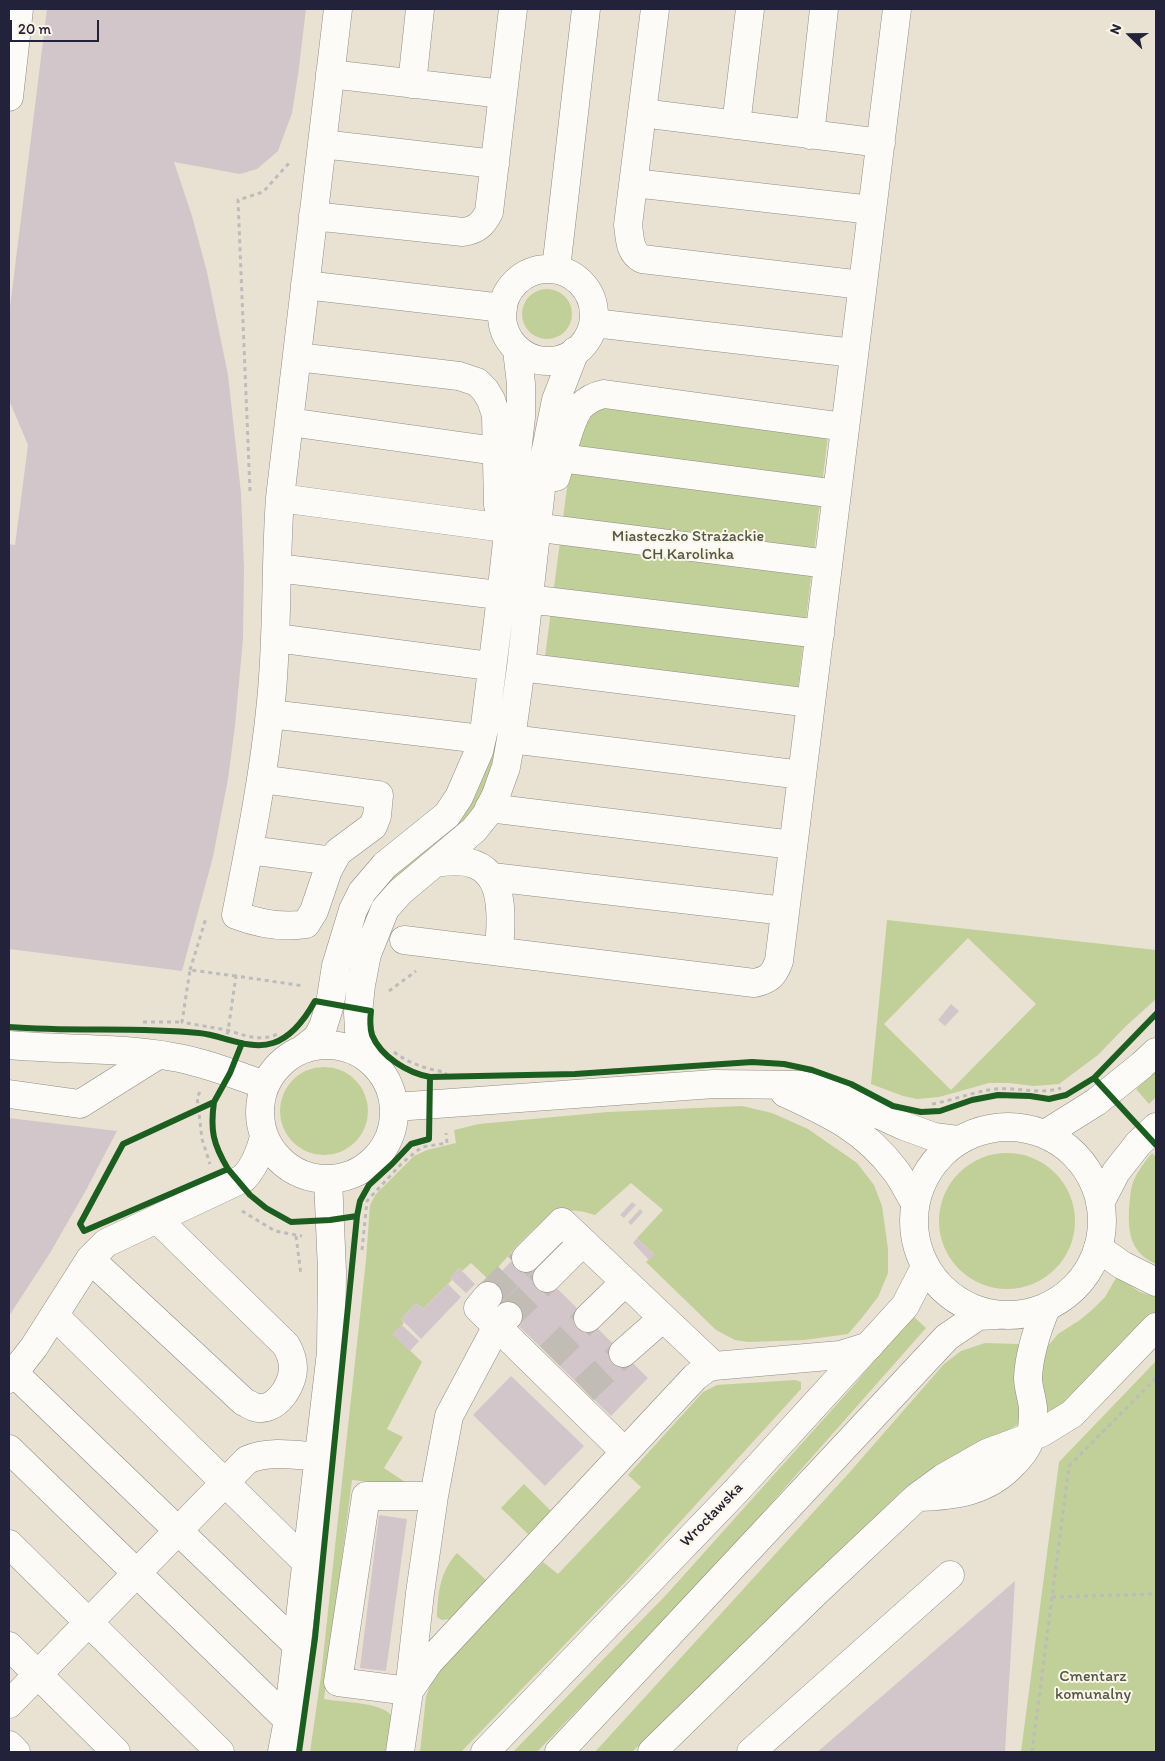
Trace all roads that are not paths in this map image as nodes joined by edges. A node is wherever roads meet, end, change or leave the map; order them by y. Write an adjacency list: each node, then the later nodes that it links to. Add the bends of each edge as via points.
1 (19, 9): 13 (street)
2 (338, 9): 10 (street)
3 (420, 9): 11 (street)
4 (513, 9): 12 (street)
5 (586, 9): 23 (street)
6 (655, 9): 14 (street)
7 (750, 9): 15 (street)
8 (824, 9): 16 (street)
9 (898, 9): 17 (street)
10 (330, 74): 11 (street); 18 (street)
11 (412, 84): 12 (street)
12 (503, 94): 19 (street)
13 (9, 97)
14 (642, 113): 15 (street); 20 (street)
15 (736, 125): 16 (street)
16 (810, 135): 17 (street)
17 (880, 143): 21 (street)
18 (322, 144): 19 (street); 22 (street)
19 (495, 164): 22 (street, via 490,212 484,223 473,230 463,232)
20 (634, 183): 21 (street); 25 (street, via 628,225 630,245 635,255 642,259)
21 (872, 210): 25 (street)
22 (314, 216): 24 (street)
23 (556, 269): 26 (street, via 537,270 523,276 510,289); 27 (street, via 584,286 592,303)
24 (305, 285): 26 (street); 31 (street)
25 (862, 286): 30 (street)
26 (503, 308): 28 (street, via 502,317 508,337)
27 (594, 323): 29 (street, via 586,342); 30 (street)
28 (517, 350): 29 (street, via 533,359 552,361 568,357); 55 (street, via 521,416 502,595 485,725)
29 (575, 351): 40 (street, via 550,425)
30 (854, 353): 33 (street)
31 (297, 356): 32 (street); 34 (street, via 460,376 477,382 491,400 496,415)
32 (289, 422): 34 (street); 37 (street)
33 (845, 427): 35 (street, via 604,394 597,395 579,409); 36 (street)
34 (496, 451): 38 (street)
35 (561, 458): 36 (street); 39 (street)
36 (837, 494): 41 (street)
37 (280, 498): 38 (street); 42 (street)
38 (497, 526): 43 (street)
39 (541, 528): 40 (street); 41 (street)
40 (533, 557): 44 (street)
41 (828, 564): 45 (street)
42 (277, 568): 43 (street); 46 (street)
43 (490, 594): 47 (street)
44 (528, 600): 45 (street); 48 (street)
45 (820, 634): 49 (street)
46 (276, 638): 47 (street); 50 (street)
47 (482, 665): 51 (street)
48 (521, 668): 49 (street); 52 (street)
49 (811, 703): 53 (street)
50 (270, 714): 51 (street); 54 (street)
51 (473, 738): 55 (street)
52 (512, 739): 53 (street); 56 (street, via 506,767)
53 (802, 774): 57 (street)
54 (262, 779): 58 (street); 59 (street, via 379,795 373,826 338,852)
55 (467, 780): 66 (street, via 447,815 385,865 362,892 345,934 323,1027 317,1038)
56 (489, 808): 57 (street); 60 (street, via 474,830)
57 (793, 846): 62 (street)
58 (249, 850): 59 (street); 59 (street, via 236,915 250,920 294,926 306,924)
59 (333, 862)
60 (435, 863): 61 (street, via 468,862); 69 (street, via 385,909 367,954 360,994 359,1030)
61 (492, 877): 62 (street); 64 (street, via 500,900)
62 (785, 911): 64 (street, via 776,970 772,977 754,983)
63 (417, 942): 64 (street)
64 (499, 951)
65 (155, 1042): 67 (street, via 131,1051); 70 (street, via 175,1057); 72 (street, via 80,1104)
66 (296, 1042): 69 (street, via 331,1044); 70 (street)
67 (9, 1044)
68 (1156, 1052): 75 (street, via 1096,1102)
69 (381, 1054): 73 (street, via 379,1068 388,1082)
70 (265, 1085): 76 (street, via 260,1103)
71 (768, 1085): 73 (street, via 714,1084 440,1095); 77 (street, via 802,1085 827,1091 904,1126 934,1137); 80 (street, via 844,1122 872,1143 896,1171)
72 (9, 1094)
73 (394, 1107): 78 (street, via 393,1129 383,1149 368,1165 349,1176)
74 (1156, 1127): 79 (street, via 1116,1172)
75 (1045, 1134): 77 (street, via 1001,1126); 79 (street, via 1061,1143 1087,1169)
76 (264, 1137): 78 (street, via 273,1153 291,1169); 81 (street, via 260,1154 244,1178)
77 (958, 1140): 80 (street, via 930,1167)
78 (328, 1180): 103 (street, via 331,1352)
79 (1100, 1203): 83 (street)
80 (915, 1204): 86 (street, via 914,1236)
81 (157, 1219): 85 (street, via 106,1243); 85 (street, via 286,1346 291,1354 292,1378 276,1402 266,1408 244,1402)
82 (583, 1242): 84 (street, via 562,1222); 87 (street); 88 (street)
83 (1098, 1248): 89 (street, via 1122,1266); 90 (street, via 1092,1263 1073,1289)
84 (526, 1258)
85 (90, 1259): 92 (street)
86 (925, 1266): 91 (street, via 948,1294 979,1311); 96 (street, Wrocławska, via 905,1306)
87 (547, 1278)
88 (625, 1282): 93 (street); 94 (street)
89 (1156, 1282)
90 (1046, 1308): 91 (street); 100 (street, via 1032,1350 1028,1378 1033,1410)
91 (997, 1315): 125 (street, via 978,1316 947,1337)
92 (55, 1316): 99 (street); 104 (street)
93 (588, 1318)
94 (664, 1318): 97 (street); 98 (street)
95 (1156, 1327): 100 (street, via 1072,1414)
96 (869, 1346): 98 (street, via 840,1355); 124 (street, Wrocławska, via 737,1490)
97 (623, 1353)
98 (714, 1366): 102 (street, via 695,1377)
99 (11, 1376): 106 (street)
100 (1031, 1436): 126 (street, via 1021,1456 990,1484 972,1491 917,1497)
101 (9, 1449): 109 (street)
102 (624, 1451): 105 (street, via 579,1395 493,1312 449,1416); 115 (street, via 429,1662)
103 (319, 1457): 104 (street, via 262,1454 247,1460); 108 (street)
104 (224, 1482): 106 (street); 108 (street)
105 (434, 1496): 115 (street); 115 (street, via 366,1496 338,1682)
106 (177, 1530): 109 (street); 112 (street)
107 (9, 1544): 111 (street)
108 (306, 1562): 112 (street)
109 (136, 1573): 111 (street); 117 (street)
110 (950, 1575): 127 (street)
111 (88, 1622): 114 (street); 121 (street)
112 (296, 1645): 117 (street)
113 (9, 1646): 114 (street)
114 (38, 1675): 116 (street); 120 (street)
115 (409, 1691): 123 (street)
116 (9, 1704)
117 (288, 1720): 122 (street)
118 (9, 1745): 119 (street)
119 (16, 1752)
120 (116, 1752)
121 (220, 1752)
122 (282, 1752)
123 (400, 1752)
124 (485, 1752)
125 (558, 1752)
126 (652, 1752)
127 (751, 1752)

